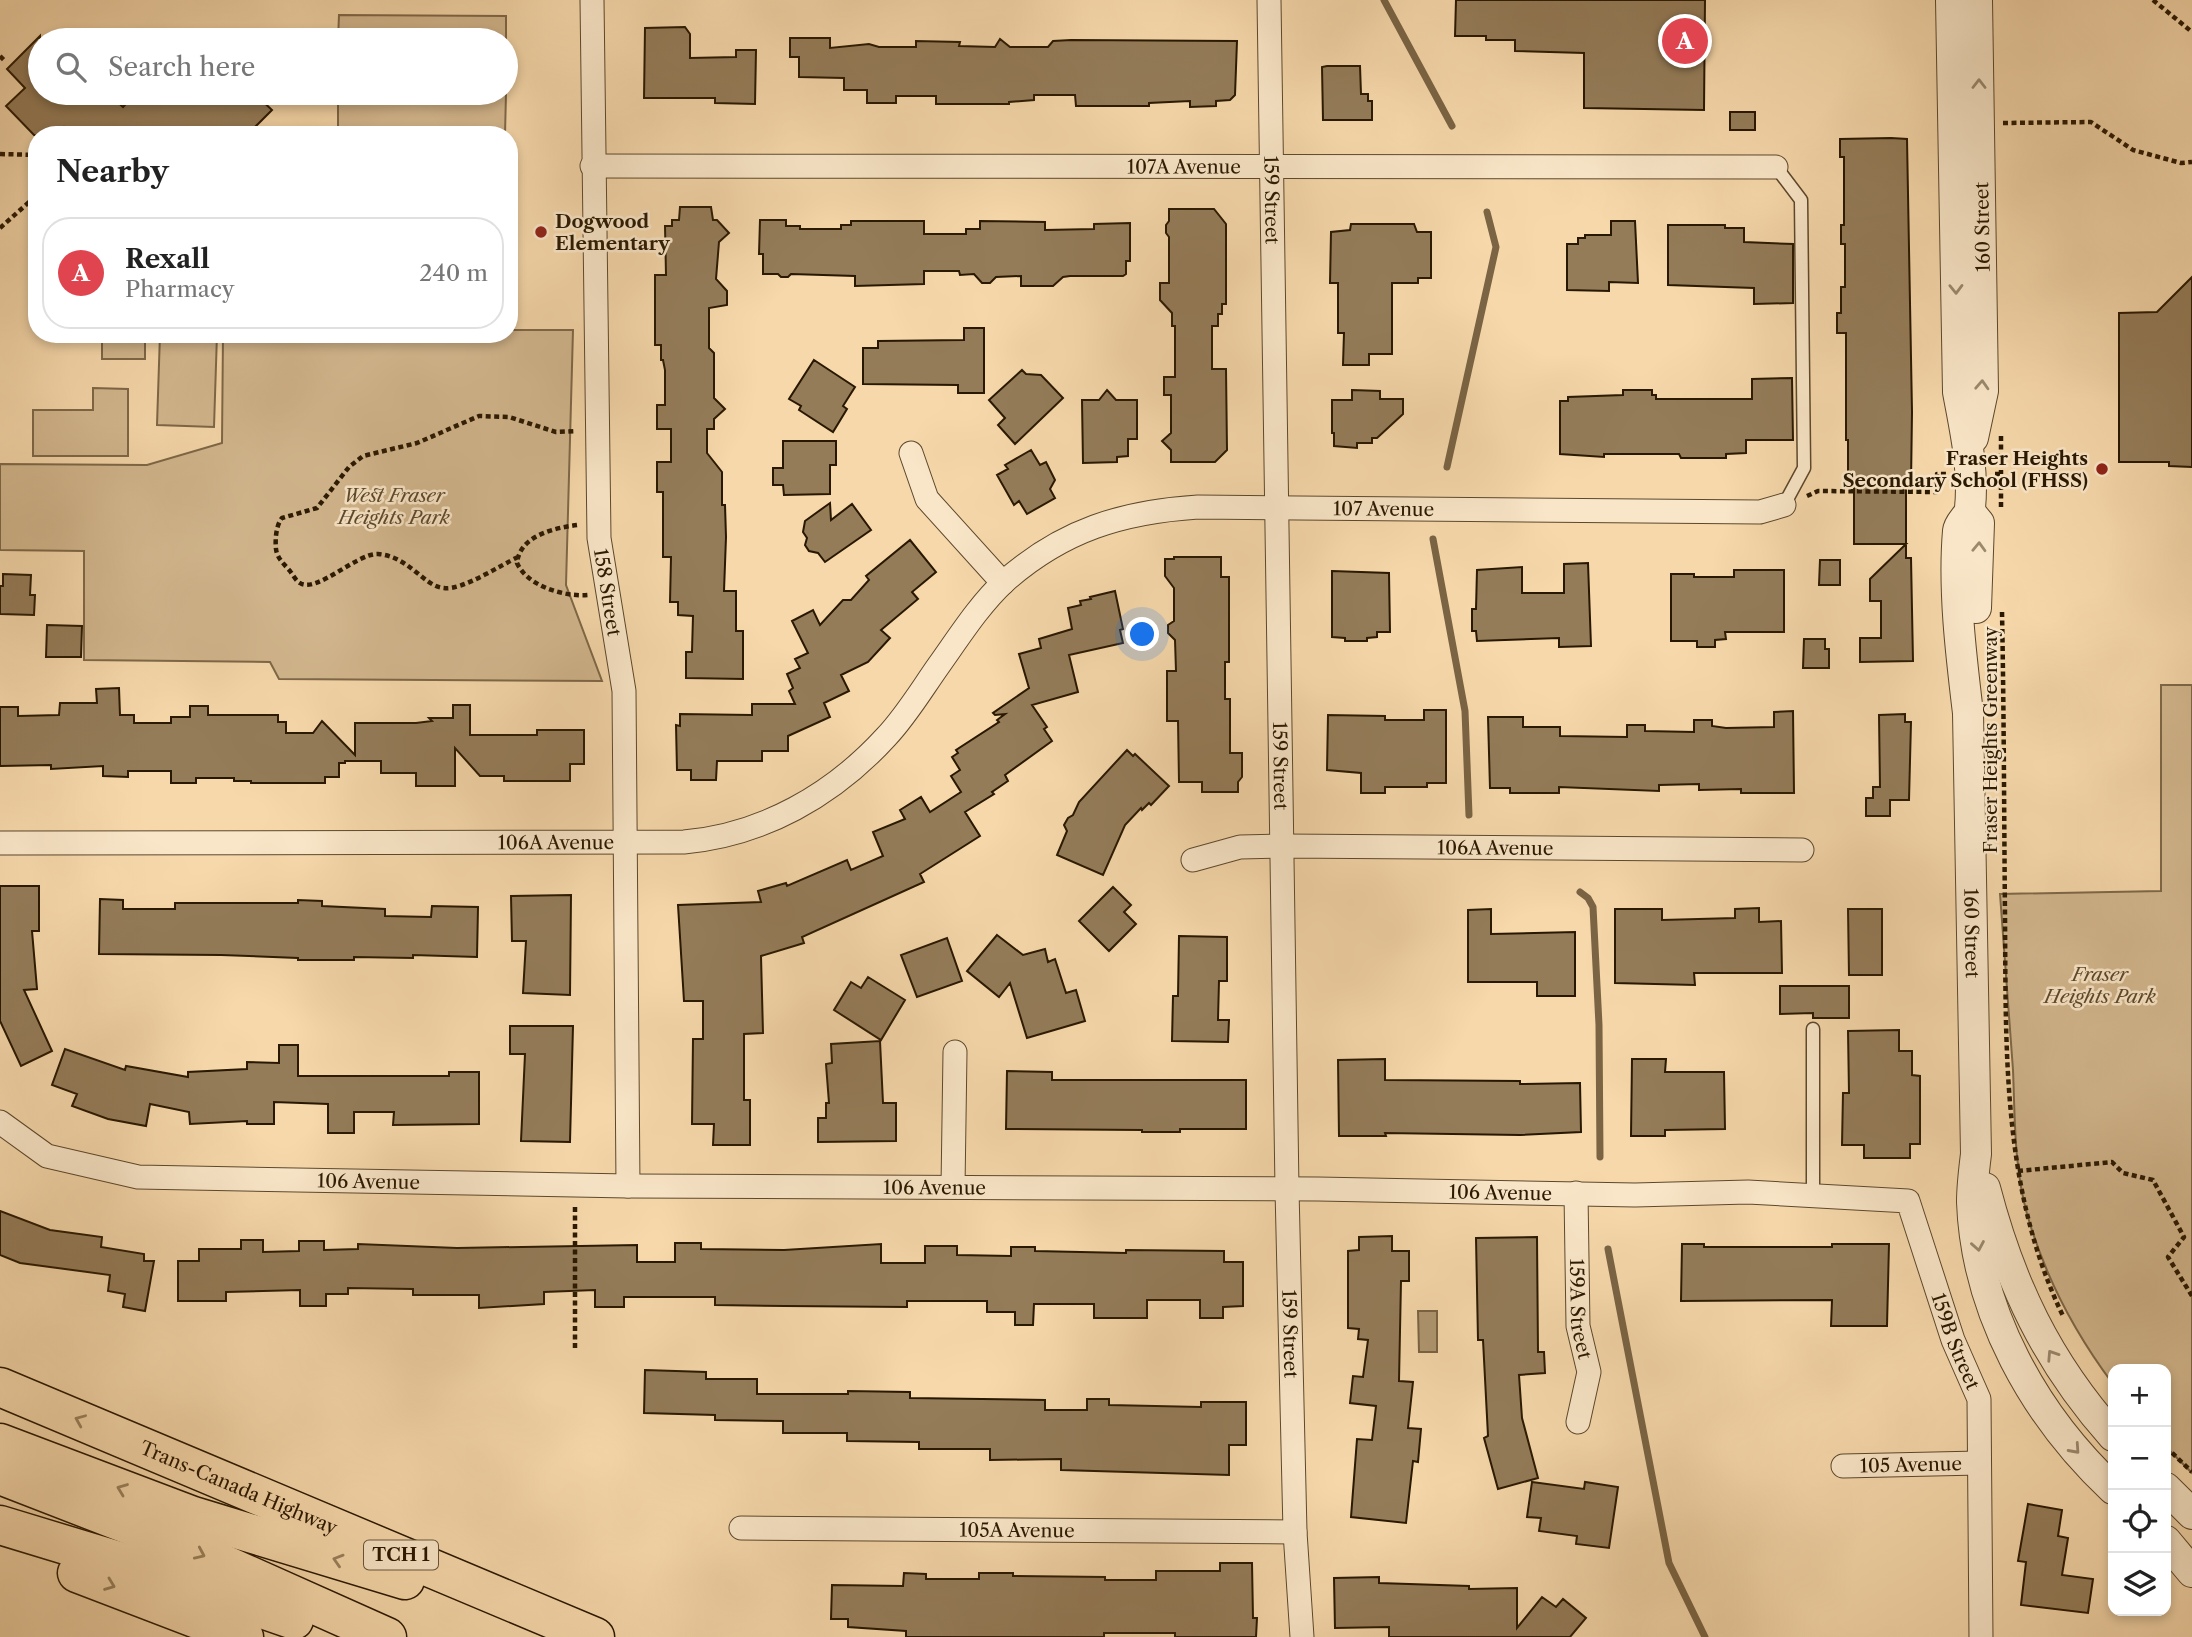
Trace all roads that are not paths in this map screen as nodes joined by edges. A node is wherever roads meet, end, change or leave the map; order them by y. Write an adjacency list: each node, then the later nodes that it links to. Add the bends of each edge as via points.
1 (592, 0): 6 (street, 158 Street)
2 (1269, 0): 7 (street, 159 Street)
3 (1951, 0): 5 (street, 160 Street)
4 (1977, 0): 9 (street, 160 Street, one-way to 4)
5 (1953, 102): 9 (street, via 1967,122 1969,230); 10 (street, 160 Street, one-way to 10, via 1958,392)
6 (592, 166): 7 (street, 107A Avenue); 15 (street, 158 Street, via 599,538 624,691)
7 (1271, 166): 8 (street, 107A Avenue); 13 (street, 159 Street)
8 (1776, 167): 12 (lane, via 1801,200 1804,468)
9 (1983, 274): 10 (street, 160 Street, one-way to 9, via 1983,391)
10 (1970, 452): 23 (street, 160 Street, via 1970,512 1958,527 1957,567 1968,713)
11 (911, 453): 14 (street, via 927,499)
12 (1784, 505): 13 (street, 107 Avenue, via 1760,512)
13 (1276, 508): 14 (street, 107 Avenue, via 1198,507 1129,515 1057,542); 17 (street, 159 Street)
14 (1003, 583): 15 (street, 106A Avenue, via 888,735 826,792 757,826 718,838)
15 (626, 842): 16 (street, 106A Avenue); 24 (street, 158 Street)
16 (0, 843)
17 (1283, 846): 18 (street, 106A Avenue); 19 (street, 106A Avenue, via 1240,847); 26 (street, 159 Street)
18 (1802, 850)
19 (1193, 860)
20 (1813, 1028): 28 (lane)
21 (955, 1052): 25 (street)
22 (0, 1122): 24 (street, 106 Avenue, via 47,1156 138,1177)
23 (1976, 1154): 32 (street, 160 Street, one-way to 23, via 2026,1310 1998,1235); 37 (street, 160 Street, one-way to 37, via 1974,1226 2000,1325 2025,1379 2052,1421)
24 (628, 1186): 25 (street, 106 Avenue)
25 (953, 1187): 26 (street, 106 Avenue)
26 (1287, 1189): 27 (street, 106 Avenue); 42 (street, 159 Street)
27 (1576, 1193): 28 (street, 106 Avenue); 31 (street, 159A Street, via 1578,1326 1588,1372)
28 (1813, 1196): 29 (street, 106 Avenue)
29 (1881, 1199): 34 (street, 159B Street, via 1908,1201 1953,1340 1979,1399)
30 (0, 1387): 46 (highway, Trans-Canada Highway / TCH 1, one-way to 30)
31 (1578, 1422)
32 (2108, 1430)
33 (0, 1443): 46 (highway, one-way to 33, via 193,1516)
34 (1979, 1463): 35 (street, 105 Avenue); 51 (street, 159B Street)
35 (1843, 1466)
36 (0, 1475): 49 (highway, one-way to 49, via 181,1545)
37 (2108, 1484)
38 (2168, 1490): 39 (street)
39 (2192, 1514)
40 (0, 1525): 48 (highway, via 168,1576)
41 (741, 1528): 42 (street, 105A Avenue)
42 (1295, 1532): 50 (street)
43 (0, 1544): 47 (highway, one-way to 47)
44 (2171, 1547): 45 (street)
45 (2192, 1572)
46 (593, 1636)
47 (244, 1637)
48 (342, 1637)
49 (387, 1637)
50 (1302, 1637)
51 (1981, 1637)

